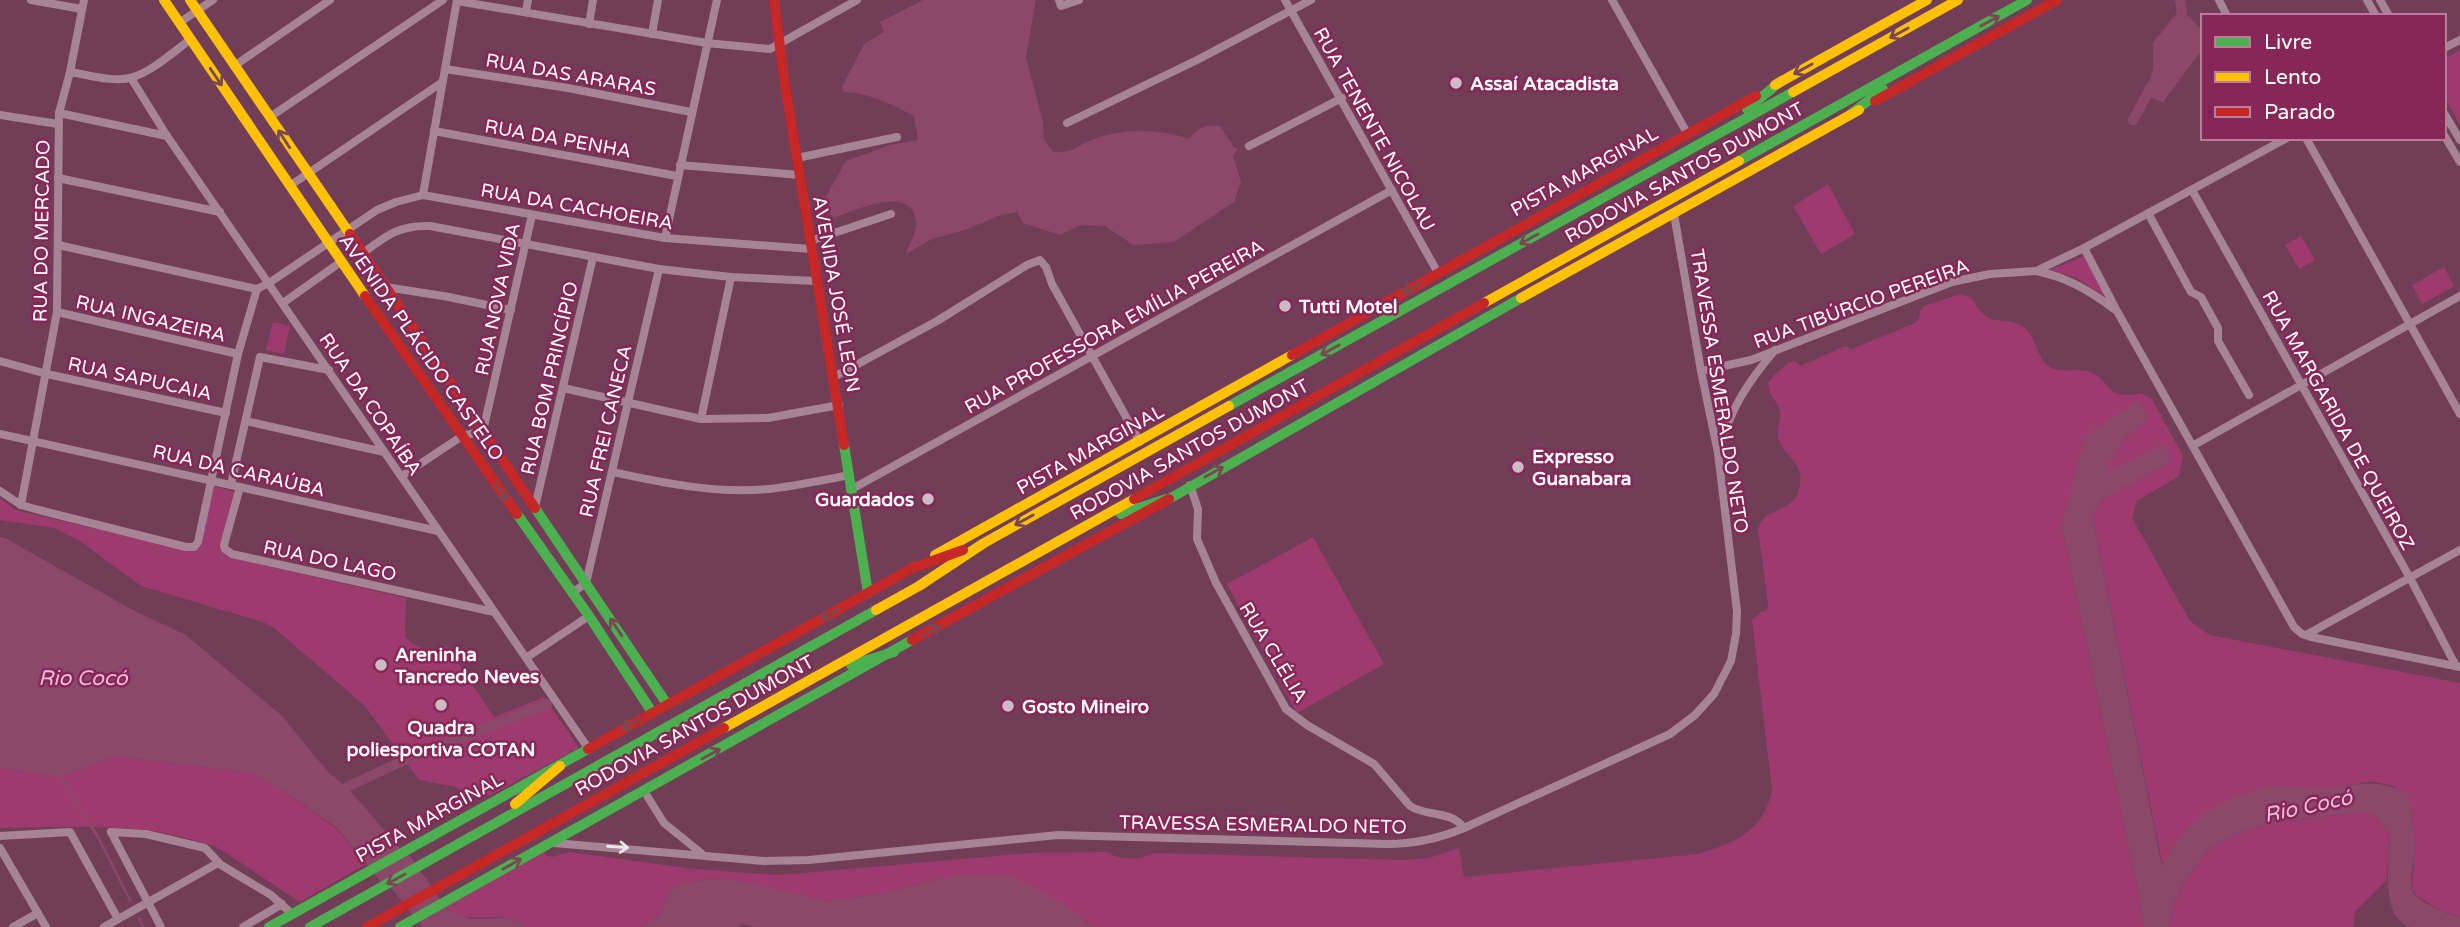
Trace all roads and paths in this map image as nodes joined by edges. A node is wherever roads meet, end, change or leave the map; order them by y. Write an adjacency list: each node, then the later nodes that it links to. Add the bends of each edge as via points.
1 (30, 0): 23 (street)
2 (164, 0): 27 (main road, AVENIDA PLÁCIDO CASTELO)
3 (190, 0): 24 (main road, AVENIDA PLÁCIDO CASTELO)
4 (213, 0): 24 (street)
5 (330, 0): 34 (street)
6 (443, 0): 45 (street)
7 (528, 0): 25 (street)
8 (593, 0): 28 (street)
9 (658, 0): 29 (street)
10 (717, 0): 31 (street)
11 (774, 0): 32 (main road, AVENIDA JOSÉ LEON)
12 (857, 0): 32 (street)
13 (1059, 0): 14 (street, via 1061,6)
14 (1079, 0)
15 (1286, 0): 26 (street, RUA TENENTE NICOLAU)
16 (1311, 0): 26 (street)
17 (1612, 0): 51 (street)
18 (1927, 0): 38 (main road, PISTA MARGINAL, one-way to 38)
19 (1958, 0): 50 (main road, RODOVIA SANTOS DUMONT, one-way to 50)
20 (2027, 0): 33 (main road, RODOVIA SANTOS DUMONT, one-way to 20)
21 (2057, 0): 43 (main road)
22 (457, 1): 25 (street); 35 (street)
23 (83, 5): 36 (street, RUA DO MERCADO)
24 (197, 11): 27 (street); 34 (main road, AVENIDA PLÁCIDO CASTELO)
25 (526, 11): 28 (street)
26 (1292, 12): 40 (street, RUA TENENTE NICOLAU); 47 (street)
27 (179, 23): 30 (main road, AVENIDA PLÁCIDO CASTELO)
28 (589, 24): 29 (street)
29 (652, 34): 31 (street)
30 (191, 39): 37 (street); 65 (main road, AVENIDA PLÁCIDO CASTELO, one-way to 65)
31 (707, 43): 32 (street, via 770,49); 41 (street)
32 (778, 44): 58 (main road, AVENIDA JOSÉ LEON)
33 (1911, 65): 43 (main road); 135 (main road, RODOVIA SANTOS DUMONT)
34 (234, 66): 45 (main road, AVENIDA PLÁCIDO CASTELO)
35 (445, 69): 39 (street); 41 (street, RUA DAS ARARAS)
36 (70, 72): 37 (street); 42 (street, RUA DO MERCADO)
37 (131, 78): 52 (street, RUA DA COPAÍBA)
38 (1781, 82): 50 (main road); 51 (main road, PISTA MARGINAL)
39 (441, 83): 49 (street); 61 (street)
40 (1342, 98): 57 (street); 66 (street, RUA TENENTE NICOLAU)
41 (691, 112): 60 (street)
42 (59, 113): 48 (street, RUA DO MERCADO); 52 (street)
43 (1851, 114): 71 (main road)
44 (0, 116): 48 (street)
45 (270, 117): 61 (main road, AVENIDA PLÁCIDO CASTELO, one-way to 45)
46 (2446, 118): 56 (street)
47 (1067, 123)
48 (58, 124): 64 (street, RUA DO MERCADO)
49 (434, 131): 63 (street, RUA DA PENHA); 68 (street)
50 (1719, 132): 136 (main road, RODOVIA SANTOS DUMONT, one-way to 136)
51 (1687, 133): 86 (main road, PISTA MARGINAL)
52 (167, 136): 69 (street, RUA DA COPAÍBA)
53 (897, 137): 58 (street)
54 (2283, 140): 67 (street, RUA TIBÚRCIO PEREIRA)
55 (2307, 140): 97 (street)
56 (2457, 144): 59 (street)
57 (1249, 146)
58 (797, 158): 62 (main road, AVENIDA JOSÉ LEON)
59 (2460, 162)
60 (680, 164): 62 (street); 63 (street)
61 (307, 174): 65 (street); 74 (main road, AVENIDA PLÁCIDO CASTELO)
62 (800, 175): 80 (main road, AVENIDA JOSÉ LEON)
63 (677, 176): 75 (street)
64 (58, 178): 69 (street); 77 (street, RUA DO MERCADO)
65 (291, 185): 76 (main road, AVENIDA PLÁCIDO CASTELO)
66 (1392, 190): 86 (street, RUA TENENTE NICOLAU); 100 (street, RUA PROFESSORA EMÍLIA PEREIRA)
67 (2192, 190): 72 (street, RUA TIBÚRCIO PEREIRA); 106 (street, RUA MARGARIDA DE QUEIROZ)
68 (423, 195): 73 (street, RUA DA CACHOEIRA); 74 (street, RUA DA CACHOEIRA, via 388,205)
69 (220, 212): 89 (street, RUA DA COPAÍBA)
70 (891, 214): 80 (street)
71 (1674, 214): 103 (street, TRAVESSA ESMERALDO NETO); 128 (main road, one-way to 71)
72 (2146, 214): 79 (street, RUA TIBÚRCIO PEREIRA); 108 (street, via 2192,292 2207,307 2218,328 2218,341)
73 (531, 217): 75 (street, RUA DA CACHOEIRA); 78 (street, RUA NOVA VIDA)
74 (349, 233): 76 (street, RUA DA CACHOEIRA); 81 (main road, AVENIDA PLÁCIDO CASTELO)
75 (665, 238): 80 (street, RUA DA CACHOEIRA)
76 (330, 244): 83 (main road, AVENIDA PLÁCIDO CASTELO); 89 (street, RUA DA CACHOEIRA)
77 (58, 245): 91 (street); 96 (street, RUA DO MERCADO)
78 (526, 245): 81 (street, via 416,225 391,232); 82 (street); 94 (street, RUA NOVA VIDA)
79 (2084, 248): 85 (street, RUA TIBÚRCIO PEREIRA); 95 (street)
80 (811, 249): 88 (main road, AVENIDA JOSÉ LEON)
81 (361, 251): 90 (main road, AVENIDA PLÁCIDO CASTELO)
82 (593, 257): 84 (street); 107 (street, RUA BOM PRINCÍPIO)
83 (341, 259): 93 (street); 117 (main road, AVENIDA PLÁCIDO CASTELO)
84 (659, 269): 87 (street); 109 (street, RUA FREI CANECA)
85 (2036, 271): 95 (street, via 2077,284); 98 (street, RUA TIBÚRCIO PEREIRA, via 1952,282)
86 (1438, 273): 119 (main road, PISTA MARGINAL, one-way to 119)
87 (731, 277): 88 (street); 113 (street)
88 (815, 277): 105 (main road, AVENIDA JOSÉ LEON)
89 (271, 286): 91 (street, RUA DA CACHOEIRA); 93 (street, RUA DA COPAÍBA)
90 (386, 287): 94 (street); 115 (main road, AVENIDA PLÁCIDO CASTELO)
91 (257, 289): 99 (street)
92 (2460, 296): 97 (street)
93 (282, 301): 102 (street, RUA DA COPAÍBA)
94 (511, 310): 115 (street, RUA NOVA VIDA)
95 (2117, 311): 120 (street)
96 (57, 313): 99 (street, RUA INGAZEIRA); 104 (street, RUA DO MERCADO)
97 (2410, 324): 106 (street); 112 (street)
98 (1776, 349): 103 (street, RUA TIBÚRCIO PEREIRA, via 1751,360); 122 (street, via 1739,396)
99 (238, 354): 111 (street)
100 (1091, 357): 105 (street, via 1043,262 1037,260); 119 (street); 129 (street, RUA PROFESSORA EMÍLIA PEREIRA)
101 (0, 361): 104 (street, RUA SAPUCAIA)
102 (329, 370): 114 (street, via 260,357); 121 (street, RUA DA COPAÍBA)
103 (1701, 371): 122 (street, TRAVESSA ESMERALDO NETO)
104 (47, 374): 111 (street, RUA SAPUCAIA); 118 (street, RUA DO MERCADO)
105 (834, 377): 110 (main road, AVENIDA JOSÉ LEON)
106 (2302, 384): 120 (street); 139 (street, RUA MARGARIDA DE QUEIROZ)
107 (563, 388): 109 (street); 133 (street, RUA BOM PRINCÍPIO)
108 (2249, 395)
109 (628, 403): 113 (street); 123 (street, RUA FREI CANECA)
110 (839, 405): 113 (street, via 768,418); 124 (main road, AVENIDA JOSÉ LEON)
111 (226, 414): 126 (street)
112 (2460, 414)
113 (701, 419)
114 (246, 421): 121 (street); 127 (street)
115 (483, 431): 117 (street); 133 (main road, AVENIDA PLÁCIDO CASTELO)
116 (0, 434): 118 (street, RUA DA CARAÚBA)
117 (462, 436): 125 (street); 141 (main road, AVENIDA PLÁCIDO CASTELO, one-way to 141)
118 (34, 441): 126 (street, RUA DA CARAÚBA); 132 (street, RUA DO MERCADO)
119 (1140, 442): 138 (main road, PISTA MARGINAL)
120 (2194, 445): 145 (street, via 2294,626)
121 (384, 452): 125 (street, RUA DA COPAÍBA)
122 (1718, 453): 156 (street, TRAVESSA ESMERALDO NETO, via 1737,622 1733,654 1714,694 1670,734)
123 (612, 472): 124 (street, via 707,489 768,489); 140 (street, RUA FREI CANECA)
124 (850, 475): 129 (main road, AVENIDA JOSÉ LEON)
125 (402, 476): 134 (street, RUA DA COPAÍBA)
126 (214, 481): 127 (street, RUA DA CARAÚBA); 132 (street, via 194,547)
127 (233, 485): 134 (street, RUA DA CARAÚBA); 143 (street, RUA DO LAGO, via 224,545 232,554)
128 (1190, 485): 131 (main road); 156 (street, RUA CLÉLIA, via 1198,509 1197,539 1211,572 1286,709 1374,764 1414,809 1456,819)
129 (852, 489): 142 (main road, AVENIDA JOSÉ LEON)
130 (0, 491): 132 (street)
131 (1166, 499): 135 (main road); 146 (main road, one-way to 131)
132 (21, 505)
133 (535, 507): 140 (main road, AVENIDA PLÁCIDO CASTELO)
134 (438, 531): 143 (street, RUA DA COPAÍBA)
135 (1071, 534): 149 (main road, RODOVIA SANTOS DUMONT)
136 (984, 543): 138 (main road); 155 (main road, RODOVIA SANTOS DUMONT, via 919,586)
137 (2460, 550): 139 (street)
138 (910, 569): 142 (main road, PISTA MARGINAL)
139 (2410, 578): 145 (street); 148 (street, RUA MARGARIDA DE QUEIROZ)
140 (586, 583): 141 (street); 150 (main road, AVENIDA PLÁCIDO CASTELO, one-way to 140)
141 (572, 593): 144 (main road, AVENIDA PLÁCIDO CASTELO)
142 (867, 593): 150 (main road, PISTA MARGINAL, one-way to 150)
143 (494, 612): 147 (street, RUA DA COPAÍBA)
144 (589, 616): 147 (street); 151 (main road, AVENIDA PLÁCIDO CASTELO)
145 (2306, 635): 148 (street)
146 (894, 652): 149 (main road); 154 (main road, one-way to 146)
147 (526, 658): 152 (street, RUA DA COPAÍBA)
148 (2458, 667)
149 (826, 672): 167 (main road, RODOVIA SANTOS DUMONT)
150 (667, 705): 151 (main road, PISTA MARGINAL)
151 (652, 712): 152 (main road, PISTA MARGINAL, one-way to 152)
152 (588, 748): 153 (main road, PISTA MARGINAL)
153 (560, 766): 155 (main road); 165 (main road, PISTA MARGINAL)
154 (644, 791): 158 (main road); 160 (street, via 664,824)
155 (489, 826): 174 (main road, RODOVIA SANTOS DUMONT, one-way to 174)
156 (1464, 828): 160 (street, TRAVESSA ESMERALDO NETO, via 1436,839 1403,844 1072,835 808,860)
157 (0, 836): 166 (street, via 70,832)
158 (550, 842): 160 (street, TRAVESSA ESMERALDO NETO, one-way to 160); 175 (main road, one-way to 158)
159 (0, 848): 164 (street)
160 (704, 855)
161 (218, 863): 162 (street); 162 (street, via 205,848 156,836 111,832); 163 (street)
162 (147, 903): 166 (street); 171 (street)
163 (282, 904): 165 (street); 172 (street)
164 (38, 914): 168 (street); 169 (street)
165 (292, 914): 173 (main road, PISTA MARGINAL)
166 (118, 919): 170 (street)
167 (368, 926)
168 (13, 927)
169 (46, 927)
170 (104, 927)
171 (161, 927)
172 (243, 927)
173 (268, 927)
174 (310, 927)
175 (400, 927)

